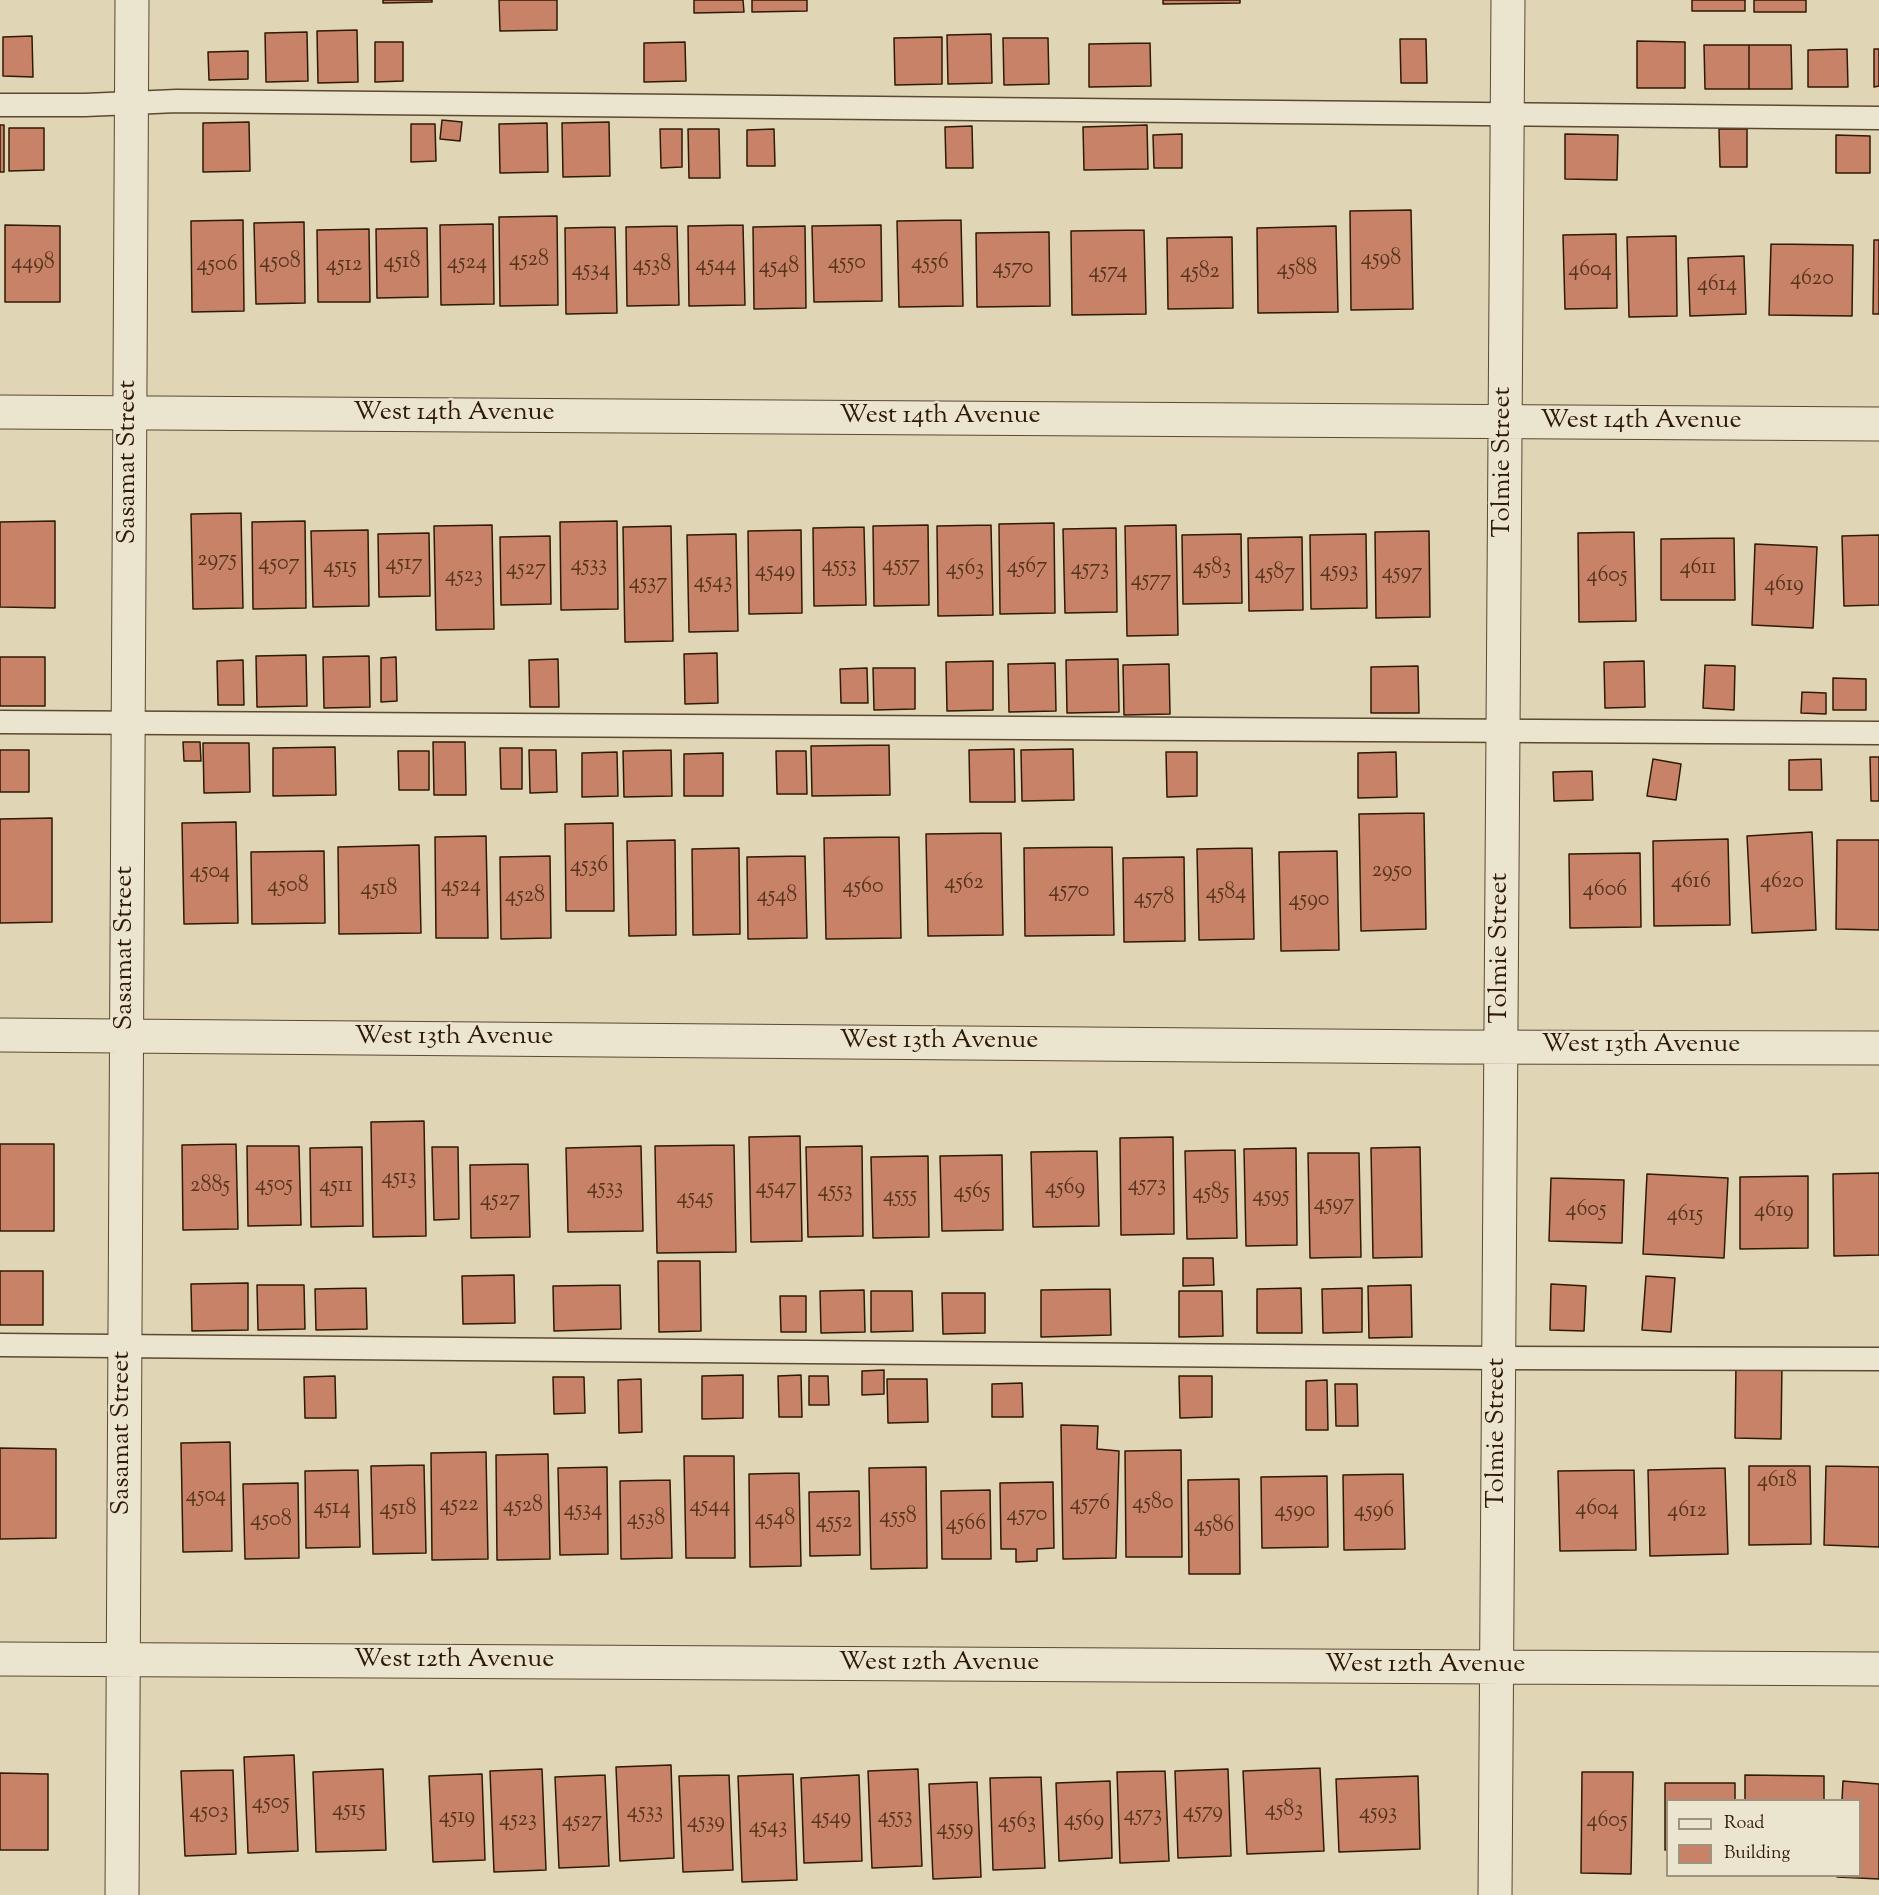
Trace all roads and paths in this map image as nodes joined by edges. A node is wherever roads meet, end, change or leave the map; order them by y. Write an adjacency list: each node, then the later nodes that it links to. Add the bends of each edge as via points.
1 (132, 0): 3 (street, Sasamat Street)
2 (1508, 0): 5 (street, Tolmie Street)
3 (131, 103): 4 (lane); 5 (lane); 8 (street, Sasamat Street)
4 (0, 105)
5 (1507, 114): 6 (lane); 9 (street, Tolmie Street)
6 (1879, 118)
7 (0, 411): 8 (street, West 14th Avenue)
8 (130, 413): 9 (street, West 14th Avenue); 12 (street, Sasamat Street)
9 (1505, 422): 10 (street, West 14th Avenue); 13 (street, Tolmie Street)
10 (1879, 424)
11 (0, 722): 12 (lane)
12 (128, 722): 13 (lane); 16 (street, Sasamat Street)
13 (1503, 730): 14 (lane); 17 (street, Tolmie Street)
14 (1879, 733)
15 (0, 1035): 16 (street, West 13th Avenue)
16 (126, 1036): 17 (street, West 13th Avenue); 20 (street, Sasamat Street)
17 (1501, 1047): 18 (street, West 13th Avenue); 21 (street, Tolmie Street)
18 (1879, 1048)
19 (0, 1345): 20 (lane)
20 (125, 1346): 21 (lane); 24 (street, Sasamat Street)
21 (1499, 1358): 22 (lane); 25 (street, Tolmie Street)
22 (1879, 1359)
23 (0, 1659): 24 (street, West 12th Avenue)
24 (123, 1660): 25 (street, West 12th Avenue); 27 (street, Sasamat Street)
25 (1497, 1668): 26 (street, West 12th Avenue); 28 (street, Tolmie Street)
26 (1879, 1669)
27 (122, 1895)
28 (1495, 1895)

